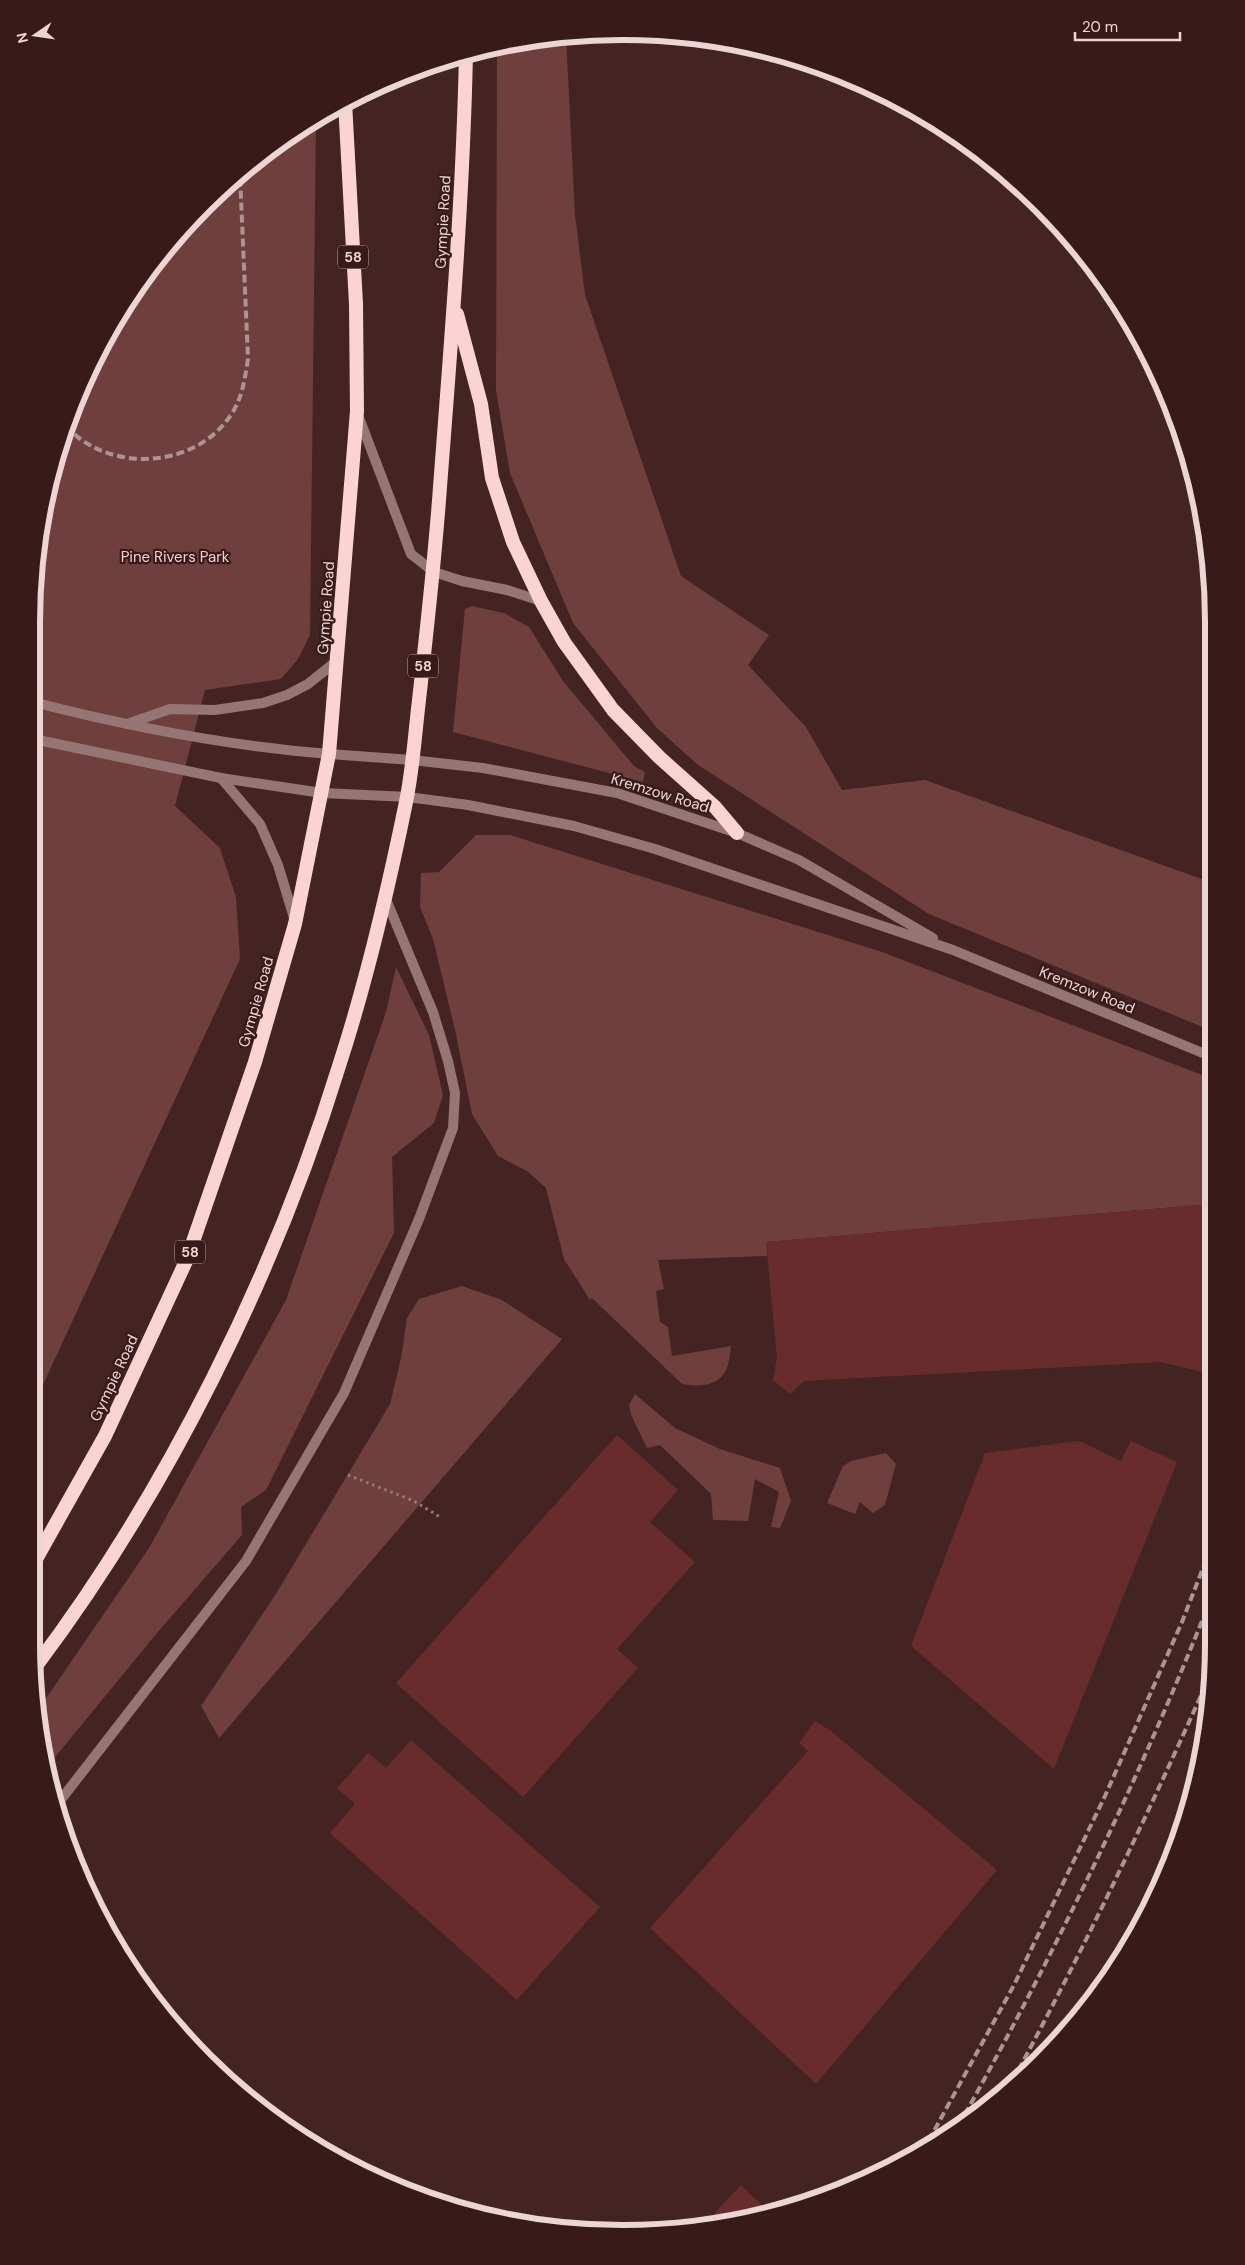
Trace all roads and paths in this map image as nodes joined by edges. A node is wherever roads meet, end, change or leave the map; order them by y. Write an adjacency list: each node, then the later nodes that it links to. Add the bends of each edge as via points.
1 (466, 62): 3 (highway, Gympie Road / 58)
2 (345, 110): 4 (highway, Gympie Road / 58, via 356,304)
3 (454, 304): 5 (highway, Gympie Road / 58); 6 (highway, via 481,404 492,478 513,542)
4 (357, 412): 5 (street, Gympie Road, via 411,554); 7 (highway, Gympie Road / 58)
5 (434, 572): 6 (street, Gympie Road); 12 (highway, Gympie Road / 58)
6 (541, 601): 16 (highway, via 564,642 613,710 715,807)
7 (338, 660): 9 (street, via 308,684 263,703 215,710 170,709); 11 (highway, Gympie Road / 58)
8 (40, 704): 9 (street, Kremzow Road)
9 (126, 725): 11 (street, Kremzow Road, via 270,749)
10 (40, 740): 13 (street, Kremzow Road)
11 (329, 754): 12 (street, Kremzow Road); 14 (highway, Gympie Road / 58)
12 (412, 760): 15 (highway, Gympie Road / 58); 16 (street, Kremzow Road, via 483,768 617,793)
13 (221, 778): 14 (street, Kremzow Road); 18 (street, via 260,824 278,865)
14 (322, 793): 15 (street, Kremzow Road); 18 (highway, Gympie Road / 58)
15 (408, 797): 17 (highway, Gympie Road / 58); 19 (street, Kremzow Road, via 574,826 711,867)
16 (737, 833): 19 (street, Kremzow Road, via 799,860)
17 (384, 896): 24 (highway, Gympie Road / 58, via 366,978 339,1069 298,1184 254,1290 190,1422 128,1530); 25 (street, via 433,1012 448,1061 455,1093 453,1128 419,1219 344,1393 246,1561)
18 (295, 924): 23 (highway, Gympie Road / 58, via 255,1062 187,1259 105,1436)
19 (953, 950): 20 (street, Kremzow Road)
20 (1205, 1054)
21 (348, 1474): 22 (path, via 414,1501)
22 (440, 1517)
23 (40, 1553)
24 (40, 1660)
25 (62, 1799)

